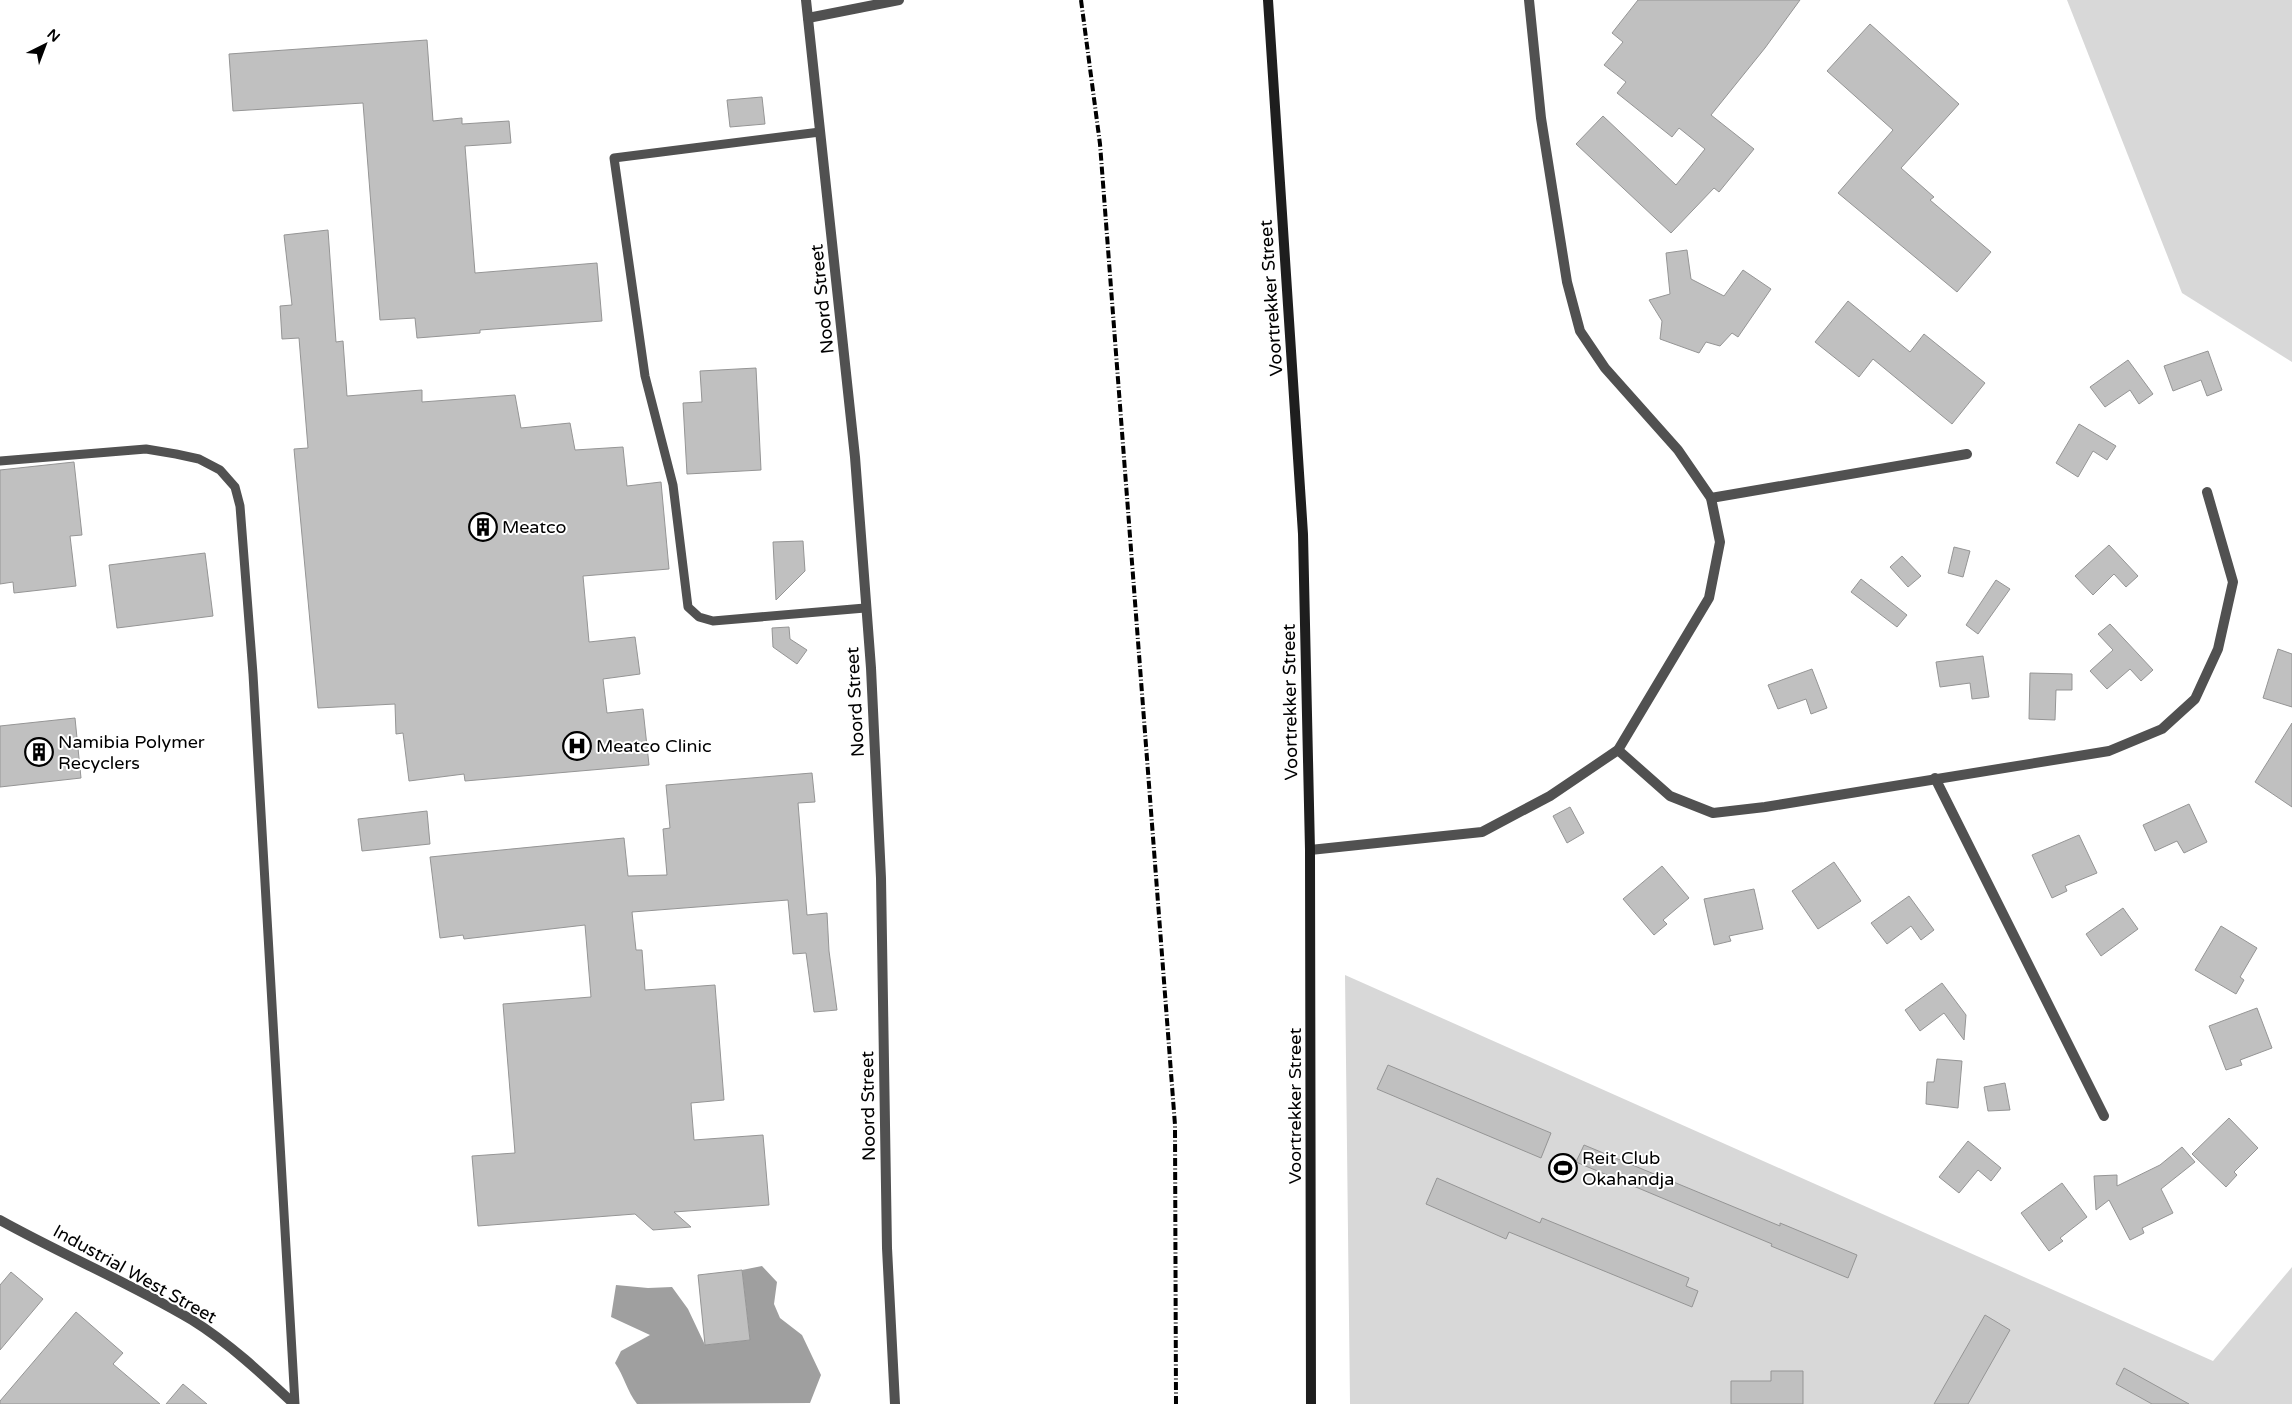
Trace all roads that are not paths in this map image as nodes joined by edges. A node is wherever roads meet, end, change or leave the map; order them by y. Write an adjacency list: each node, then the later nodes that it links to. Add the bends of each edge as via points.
1 (806, 0): 5 (street, Noord Street)
2 (899, 0): 5 (street)
3 (1268, 0): 14 (main road, Voortrekker Street, via 1303,534)
4 (1529, 0): 10 (street, via 1543,128 1567,282 1580,331 1605,368 1678,450)
5 (808, 18): 6 (street, Noord Street)
6 (820, 132): 11 (street, Noord Street, via 854,457); 11 (lane, via 614,158 645,376 673,485 688,607 700,617 713,621)
7 (1967, 454): 10 (street)
8 (0, 461): 17 (lane, via 146,448 199,459 220,470 235,487 240,506 253,674)
9 (2206, 492): 13 (street, via 2233,582 2218,649 2195,699 2162,728 2109,751)
10 (1711, 498): 12 (street, via 1720,542 1709,598)
11 (865, 608): 18 (street, Noord Street, via 881,878 887,1248)
12 (1618, 750): 13 (street, via 1670,796 1713,813); 14 (street, via 1550,796 1482,832)
13 (1935, 778): 15 (street)
14 (1310, 850): 19 (main road, Voortrekker Street)
15 (2104, 1116)
16 (1, 1223): 17 (street, Industrial West Street, via 91,1265 192,1320 234,1350)
17 (295, 1404)
18 (895, 1404)
19 (1311, 1404)

